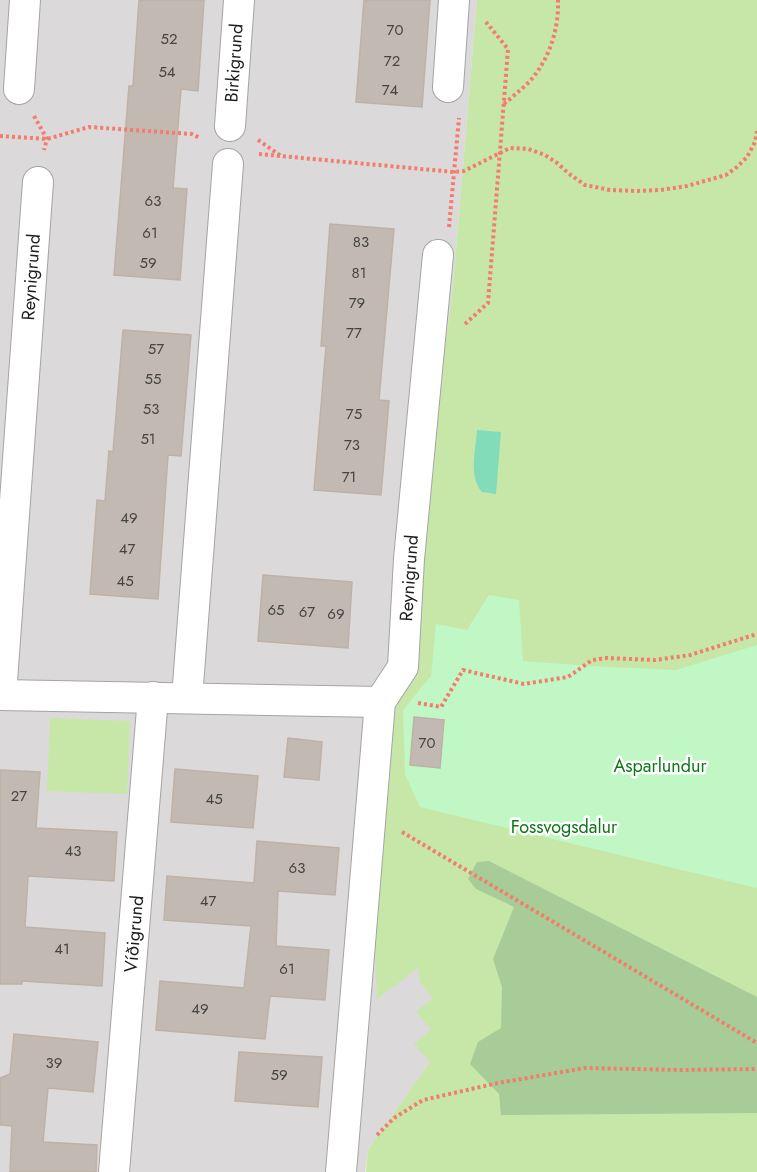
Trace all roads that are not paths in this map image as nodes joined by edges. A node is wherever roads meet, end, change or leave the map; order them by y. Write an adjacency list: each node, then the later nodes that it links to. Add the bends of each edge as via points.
1 (25, 0): 5 (street)
2 (239, 0): 6 (street, Birkigrund)
3 (454, 0): 4 (street)
4 (448, 87)
5 (19, 89)
6 (230, 126)
7 (228, 164): 12 (street)
8 (38, 182): 10 (street, Reynigrund)
9 (438, 255): 13 (street, Reynigrund, via 409,559 404,667)
10 (0, 695): 11 (street, Reynigrund)
11 (153, 697): 12 (street, Reynigrund); 15 (street, Víðigrund)
12 (187, 698): 13 (street, Reynigrund)
13 (380, 702): 14 (street)
14 (342, 1160)
15 (114, 1172)

